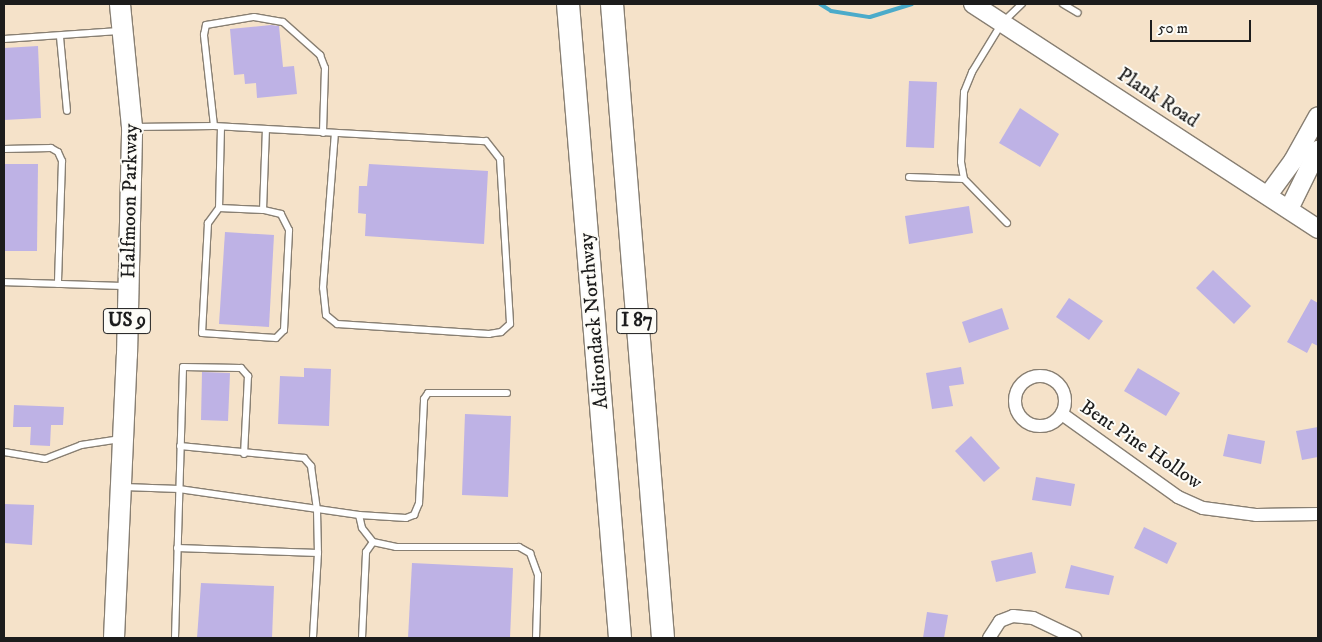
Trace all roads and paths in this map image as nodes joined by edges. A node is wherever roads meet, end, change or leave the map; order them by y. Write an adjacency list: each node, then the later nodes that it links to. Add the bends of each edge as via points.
1 (120, 4): 9 (main road, Halfmoon Parkway / US 9)
2 (568, 4): 43 (highway, Adirondack Northway / I 87)
3 (612, 4): 54 (highway, I 87)
4 (973, 4): 8 (street, Plank Road)
5 (1022, 4): 8 (lane)
6 (1063, 4): 7 (lane)
7 (1078, 13)
8 (1002, 23): 22 (lane, via 972,72 964,92 961,162); 23 (street, Plank Road)
9 (123, 30): 10 (lane); 15 (main road, Halfmoon Parkway / US 9)
10 (60, 37): 11 (lane); 12 (lane)
11 (4, 39)
12 (67, 111)
13 (1318, 116): 23 (street, via 1293,161)
14 (217, 126): 15 (lane); 16 (lane); 17 (lane, via 204,34 206,25 254,17 274,18 320,55 324,68); 24 (lane)
15 (132, 127): 31 (main road, Halfmoon Parkway / US 9)
16 (266, 129): 17 (lane); 26 (lane)
17 (323, 132): 18 (lane)
18 (335, 133): 18 (lane, via 486,141 494,148 500,159 510,324 501,332 488,334 337,324 326,314 323,288)
19 (4, 149): 30 (lane, via 51,148 58,152 62,161)
20 (1318, 150): 25 (street)
21 (909, 177): 22 (lane)
22 (964, 179): 27 (lane)
23 (1268, 195): 25 (street, Plank Road)
24 (219, 208): 26 (lane); 26 (lane, via 208,223 202,333 276,338 282,334 288,226 277,212)
25 (1289, 209): 28 (street, Plank Road)
26 (263, 210)
27 (1007, 223)
28 (1318, 229)
29 (4, 282): 30 (lane)
30 (58, 284): 31 (lane)
31 (128, 286): 34 (main road, Halfmoon Parkway / US 9)
32 (507, 393): 42 (lane, via 428,393 424,399 419,503 414,515 406,518)
33 (1062, 414): 33 (street, Bent Pine Hollow, via 1064,392 1055,380 1041,376 1021,385 1015,400 1016,409 1026,422 1041,426 1057,421); 41 (street, Bent Pine Hollow, via 1178,497 1203,508 1256,515)
34 (123, 438): 36 (lane, via 81,445 45,459); 38 (main road, Halfmoon Parkway / US 9)
35 (180, 446): 37 (lane); 37 (lane, via 183,367 241,368 248,376); 39 (lane)
36 (4, 452)
37 (244, 454): 40 (lane, via 304,458 311,466)
38 (120, 486): 39 (lane); 47 (main road, Halfmoon Parkway / US 9)
39 (179, 489): 40 (lane); 45 (lane)
40 (317, 510): 42 (lane); 46 (lane)
41 (1318, 514)
42 (359, 515): 44 (lane, via 362,528)
43 (613, 541): 52 (highway); 53 (highway, Adirondack Northway / I 87)
44 (373, 542): 50 (lane, via 366,552); 51 (lane, via 396,547 519,547 530,553 538,575)
45 (177, 548): 46 (lane); 48 (lane)
46 (318, 553): 49 (lane)
47 (114, 638)
48 (175, 638)
49 (314, 638)
50 (362, 638)
51 (536, 638)
52 (611, 638)
53 (620, 638)
54 (663, 638)
55 (989, 638): 56 (street, via 1000,621 1012,616 1033,618)
56 (1075, 638)

